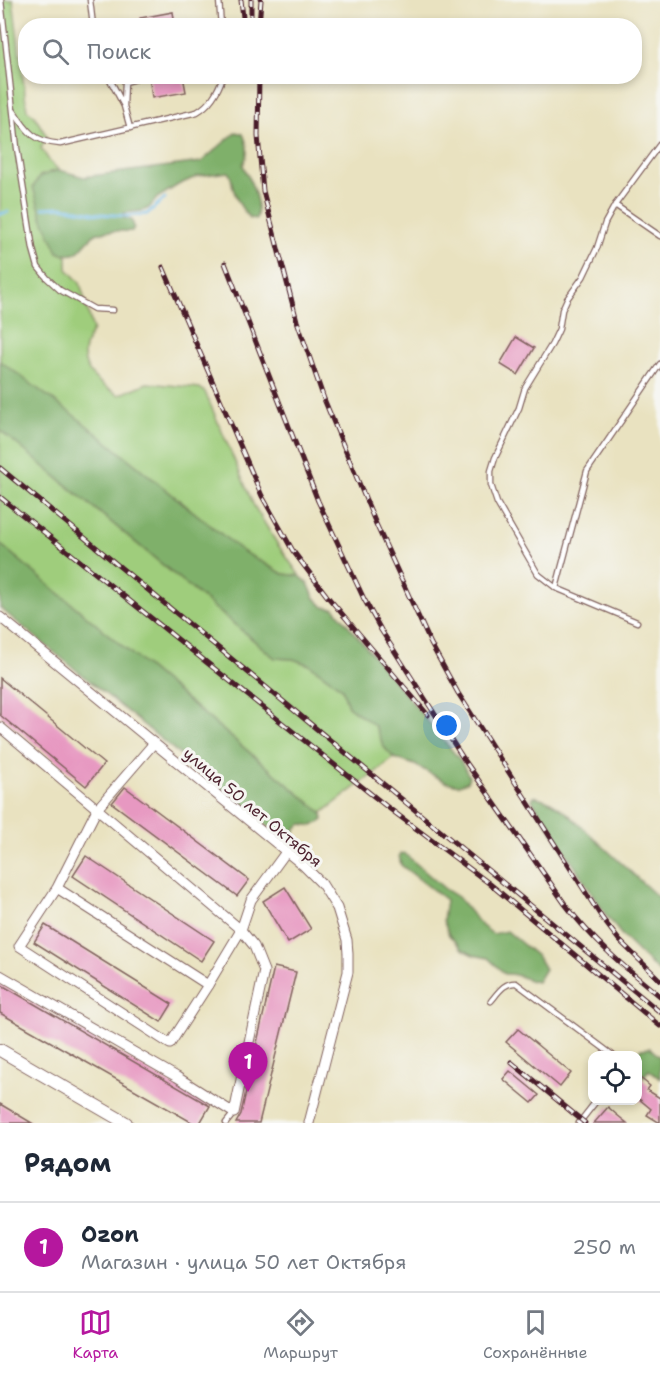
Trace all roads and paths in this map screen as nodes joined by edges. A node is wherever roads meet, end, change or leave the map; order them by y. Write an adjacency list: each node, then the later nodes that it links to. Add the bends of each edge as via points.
1 (1, 0): 10 (lane)
2 (90, 0): 4 (lane)
3 (219, 0): 5 (lane)
4 (92, 18)
5 (220, 18)
6 (112, 84): 9 (lane)
7 (125, 84): 9 (lane)
8 (220, 84): 11 (lane, via 216,95 197,112)
9 (124, 106): 11 (lane)
10 (13, 109): 11 (lane, via 28,132 51,144); 15 (lane, via 28,223 38,267 60,290 94,309)
11 (130, 128)
12 (660, 144): 13 (lane)
13 (615, 205): 14 (lane); 17 (lane, via 583,277 562,310 552,344 525,388 491,471 496,503 538,574)
14 (660, 236)
15 (113, 310)
16 (660, 364): 17 (lane, via 587,471)
17 (556, 588): 19 (lane)
18 (0, 617): 21 (street, улица 50 лет Октября)
19 (637, 622)
20 (0, 727): 22 (street)
21 (154, 743): 22 (street); 23 (street, улица 50 лет Октября)
22 (97, 809): 24 (street); 25 (street)
23 (286, 852): 25 (street, via 251,900); 35 (street, улица 50 лет Октября, via 329,894 342,922 348,954 348,972)
24 (57, 888): 27 (street); 27 (street, via 19,946 170,1044)
25 (241, 930): 27 (street); 32 (street, via 254,946 264,971)
26 (0, 975): 32 (street)
27 (208, 985)
28 (491, 1002): 30 (lane, via 503,986 516,983)
29 (0, 1050): 33 (street)
30 (607, 1051)
31 (594, 1105): 36 (lane)
32 (234, 1113): 34 (lane)
33 (126, 1123)
34 (226, 1123)
35 (309, 1123)
36 (579, 1123)

